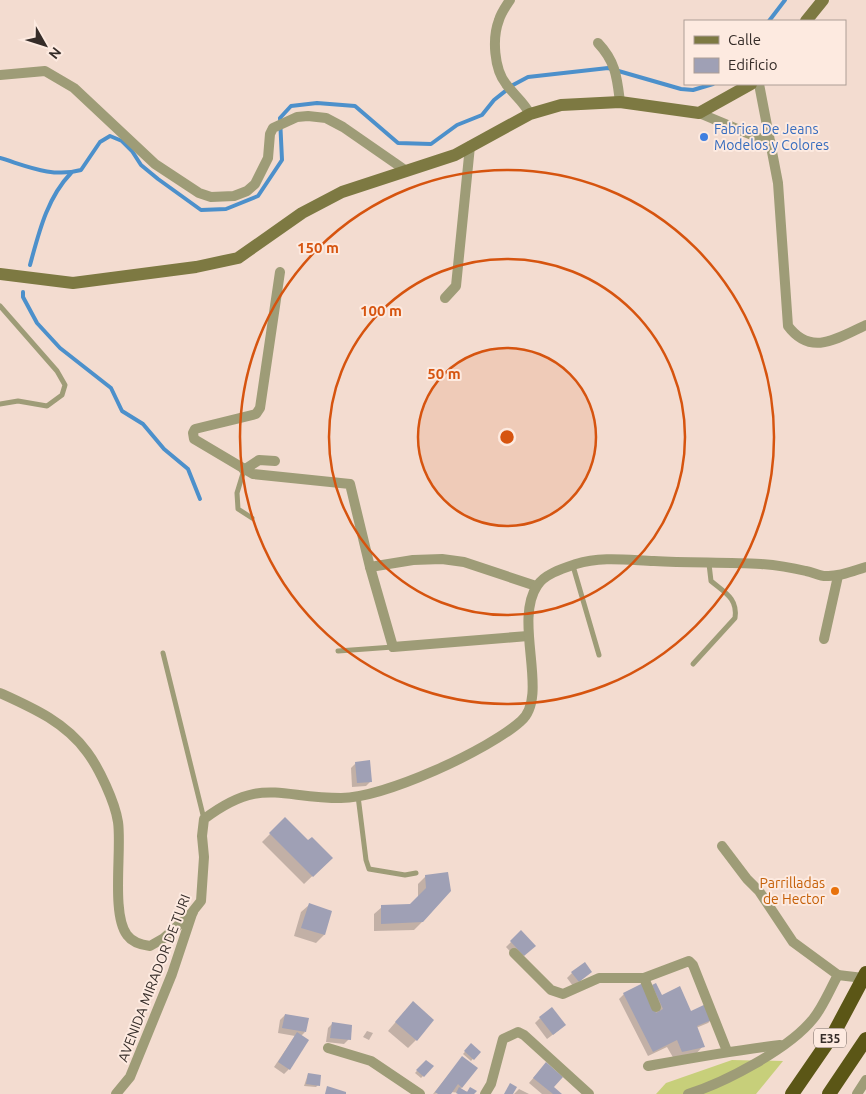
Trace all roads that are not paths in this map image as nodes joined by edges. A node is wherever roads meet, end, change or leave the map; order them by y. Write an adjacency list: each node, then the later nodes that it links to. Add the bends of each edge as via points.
1 (510, 0): 10 (street, via 498,20 495,42 499,72)
2 (824, 0): 3 (main road)
3 (807, 20)
4 (598, 43): 8 (street, via 610,56)
5 (0, 75): 13 (street, via 45,71 74,88 155,164 199,193 212,197 234,196 247,191 255,184 268,158 270,134 278,124 308,116 326,118 343,127)
6 (749, 85): 9 (main road)
7 (759, 85): 11 (street)
8 (620, 102): 9 (main road); 10 (main road, via 561,105)
9 (699, 113): 11 (street)
10 (530, 114): 12 (main road)
11 (771, 143): 18 (street, via 778,183 788,326 803,342 816,343 829,342)
12 (470, 146): 13 (main road, via 455,155); 16 (street, via 456,286)
13 (405, 170): 15 (main road, via 342,192 310,209 238,258 73,282)
14 (280, 272): 21 (street, via 260,408 256,414 204,427 193,433 194,439)
15 (0, 274)
16 (445, 298)
17 (0, 306): 19 (lane, via 57,371 65,385 62,395 48,406 18,401)
18 (866, 325)
19 (0, 404)
20 (275, 460): 21 (street, via 259,460)
21 (244, 470): 22 (lane, via 237,493 238,509); 25 (street, via 253,474 346,482 352,486)
22 (252, 518)
23 (709, 564): 24 (street, via 610,559); 27 (street, via 763,564); 35 (lane, via 711,581 730,595 736,608 735,618)
24 (573, 566): 28 (street); 34 (lane)
25 (370, 567): 28 (street, via 442,559 464,562); 31 (street)
26 (866, 567): 27 (street)
27 (838, 576): 30 (street)
28 (536, 586): 29 (street)
29 (528, 636): 31 (street); 37 (street, via 534,682 531,707 523,720 501,737 463,757 383,791)
30 (824, 639)
31 (393, 647): 32 (lane)
32 (338, 651)
33 (163, 653): 38 (lane)
34 (599, 655)
35 (693, 664)
36 (0, 693): 41 (street, via 62,725 89,754 114,805 118,821 120,914 127,935 138,944 150,946 164,938)
37 (358, 796): 38 (street, via 250,793 224,804); 40 (lane, via 369,869 405,875)
38 (204, 819): 41 (street, AVENIDA MIRADOR DE TURI, via 201,901)
39 (722, 846): 43 (street, via 793,942)
40 (416, 873)
41 (193, 911): 53 (street, AVENIDA MIRADOR DE TURI, via 172,974 130,1077)
42 (514, 953): 45 (street, via 552,990 563,994 599,978)
43 (838, 975): 44 (street); 48 (street, via 813,1019)
44 (865, 976): 58 (highway, E35, via 834,1033)
45 (644, 978): 46 (street); 50 (street, via 689,961)
46 (656, 1007)
47 (865, 1041): 59 (highway, E35)
48 (783, 1045): 50 (street); 57 (street, via 753,1064)
49 (328, 1048): 54 (street, via 371,1061)
50 (728, 1051): 51 (street)
51 (648, 1066)
52 (866, 1080): 60 (street)
53 (116, 1094)
54 (420, 1094)
55 (485, 1094): 56 (street, via 491,1084 503,1039 518,1032)
56 (589, 1094)
57 (688, 1094)
58 (792, 1094)
59 (829, 1094)
60 (856, 1094)

